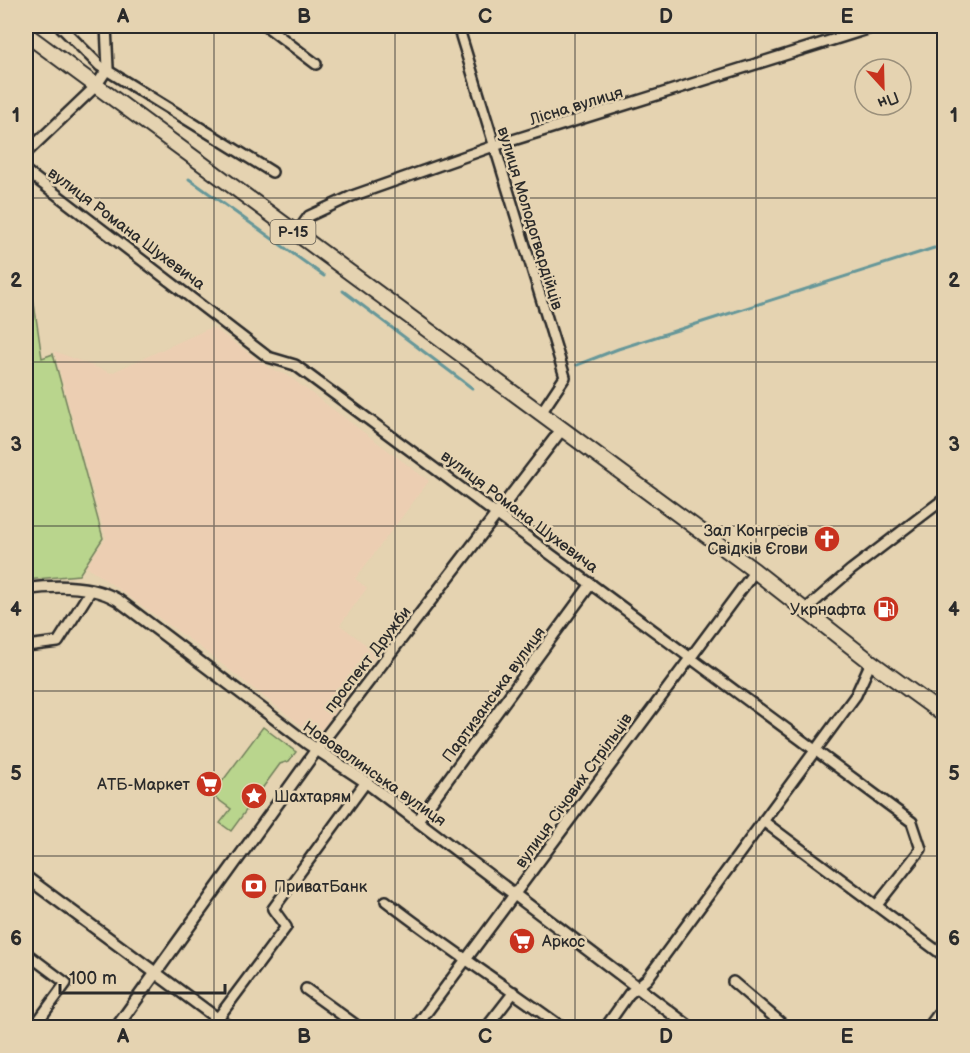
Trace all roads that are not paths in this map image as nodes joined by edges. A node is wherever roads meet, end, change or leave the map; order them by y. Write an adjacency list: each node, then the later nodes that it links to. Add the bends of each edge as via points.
1 (60, 26): 8 (street)
2 (106, 26): 8 (street)
3 (266, 26): 7 (street)
4 (458, 26): 10 (street, вулиця Молодогвардійців)
5 (877, 26): 10 (street, Лісна вулиця)
6 (26, 34): 9 (main road, Р-15)
7 (316, 64)
8 (107, 70): 9 (street); 13 (street)
9 (96, 86): 11 (street); 14 (main road, Р-15)
10 (494, 146): 14 (street, Лісна вулиця, via 352,196 309,216); 15 (street, вулиця Молодогвардійців, via 565,377)
11 (26, 153)
12 (26, 171): 18 (street, вулиця Романа Шухевича, via 268,357 295,365)
13 (272, 172)
14 (296, 234): 15 (main road, Р-15)
15 (541, 413): 16 (main road, Р-15)
16 (562, 429): 18 (street, проспект Дружби); 19 (main road, Р-15)
17 (945, 499): 23 (street)
18 (498, 514): 20 (street, вулиця Романа Шухевича); 28 (street, проспект Дружби)
19 (755, 571): 23 (main road, Р-15); 25 (street, вулиця Січових Стрільців)
20 (591, 584): 25 (street, вулиця Романа Шухевича); 31 (street, Партизанська вулиця)
21 (26, 589): 22 (street, Нововолинська вулиця)
22 (90, 590): 24 (street, via 58,642); 28 (street, Нововолинська вулиця, via 127,606 196,662)
23 (806, 609): 26 (main road, Р-15)
24 (26, 646)
25 (689, 658): 29 (street, вулиця Романа Шухевича); 34 (street, вулиця Січових Стрільців)
26 (871, 662): 27 (main road, Р-15); 29 (street, via 856,695)
27 (945, 715)
28 (317, 749): 30 (street, Нововолинська вулиця); 40 (street, проспект Дружби)
29 (814, 752): 32 (street); 36 (street, вулиця Романа Шухевича, via 912,822 921,849)
30 (366, 782): 31 (street, Нововолинська вулиця); 46 (street, via 273,909 286,927)
31 (418, 820): 34 (street, Нововолинська вулиця)
32 (763, 821): 36 (street); 43 (street)
33 (26, 877): 40 (street)
34 (515, 894): 39 (street, вулиця Січових Стрільців); 43 (street, Нововолинська вулиця)
35 (386, 901): 39 (street)
36 (877, 905): 38 (street)
37 (26, 953): 47 (street, via 66,983)
38 (945, 956)
39 (465, 960): 44 (street); 50 (street, вулиця Січових Стрільців)
40 (156, 974): 46 (street); 48 (street, проспект Дружби)
41 (733, 982): 55 (street)
42 (306, 989): 49 (street)
43 (638, 989): 53 (street, via 629,994); 54 (street, Нововолинська вулиця)
44 (514, 992): 51 (street); 52 (street)
45 (945, 1006): 56 (street)
46 (223, 1024)
47 (33, 1028)
48 (116, 1028)
49 (360, 1028)
50 (415, 1028)
51 (486, 1028)
52 (563, 1028)
53 (605, 1028)
54 (691, 1028)
55 (788, 1028)
56 (928, 1028)

